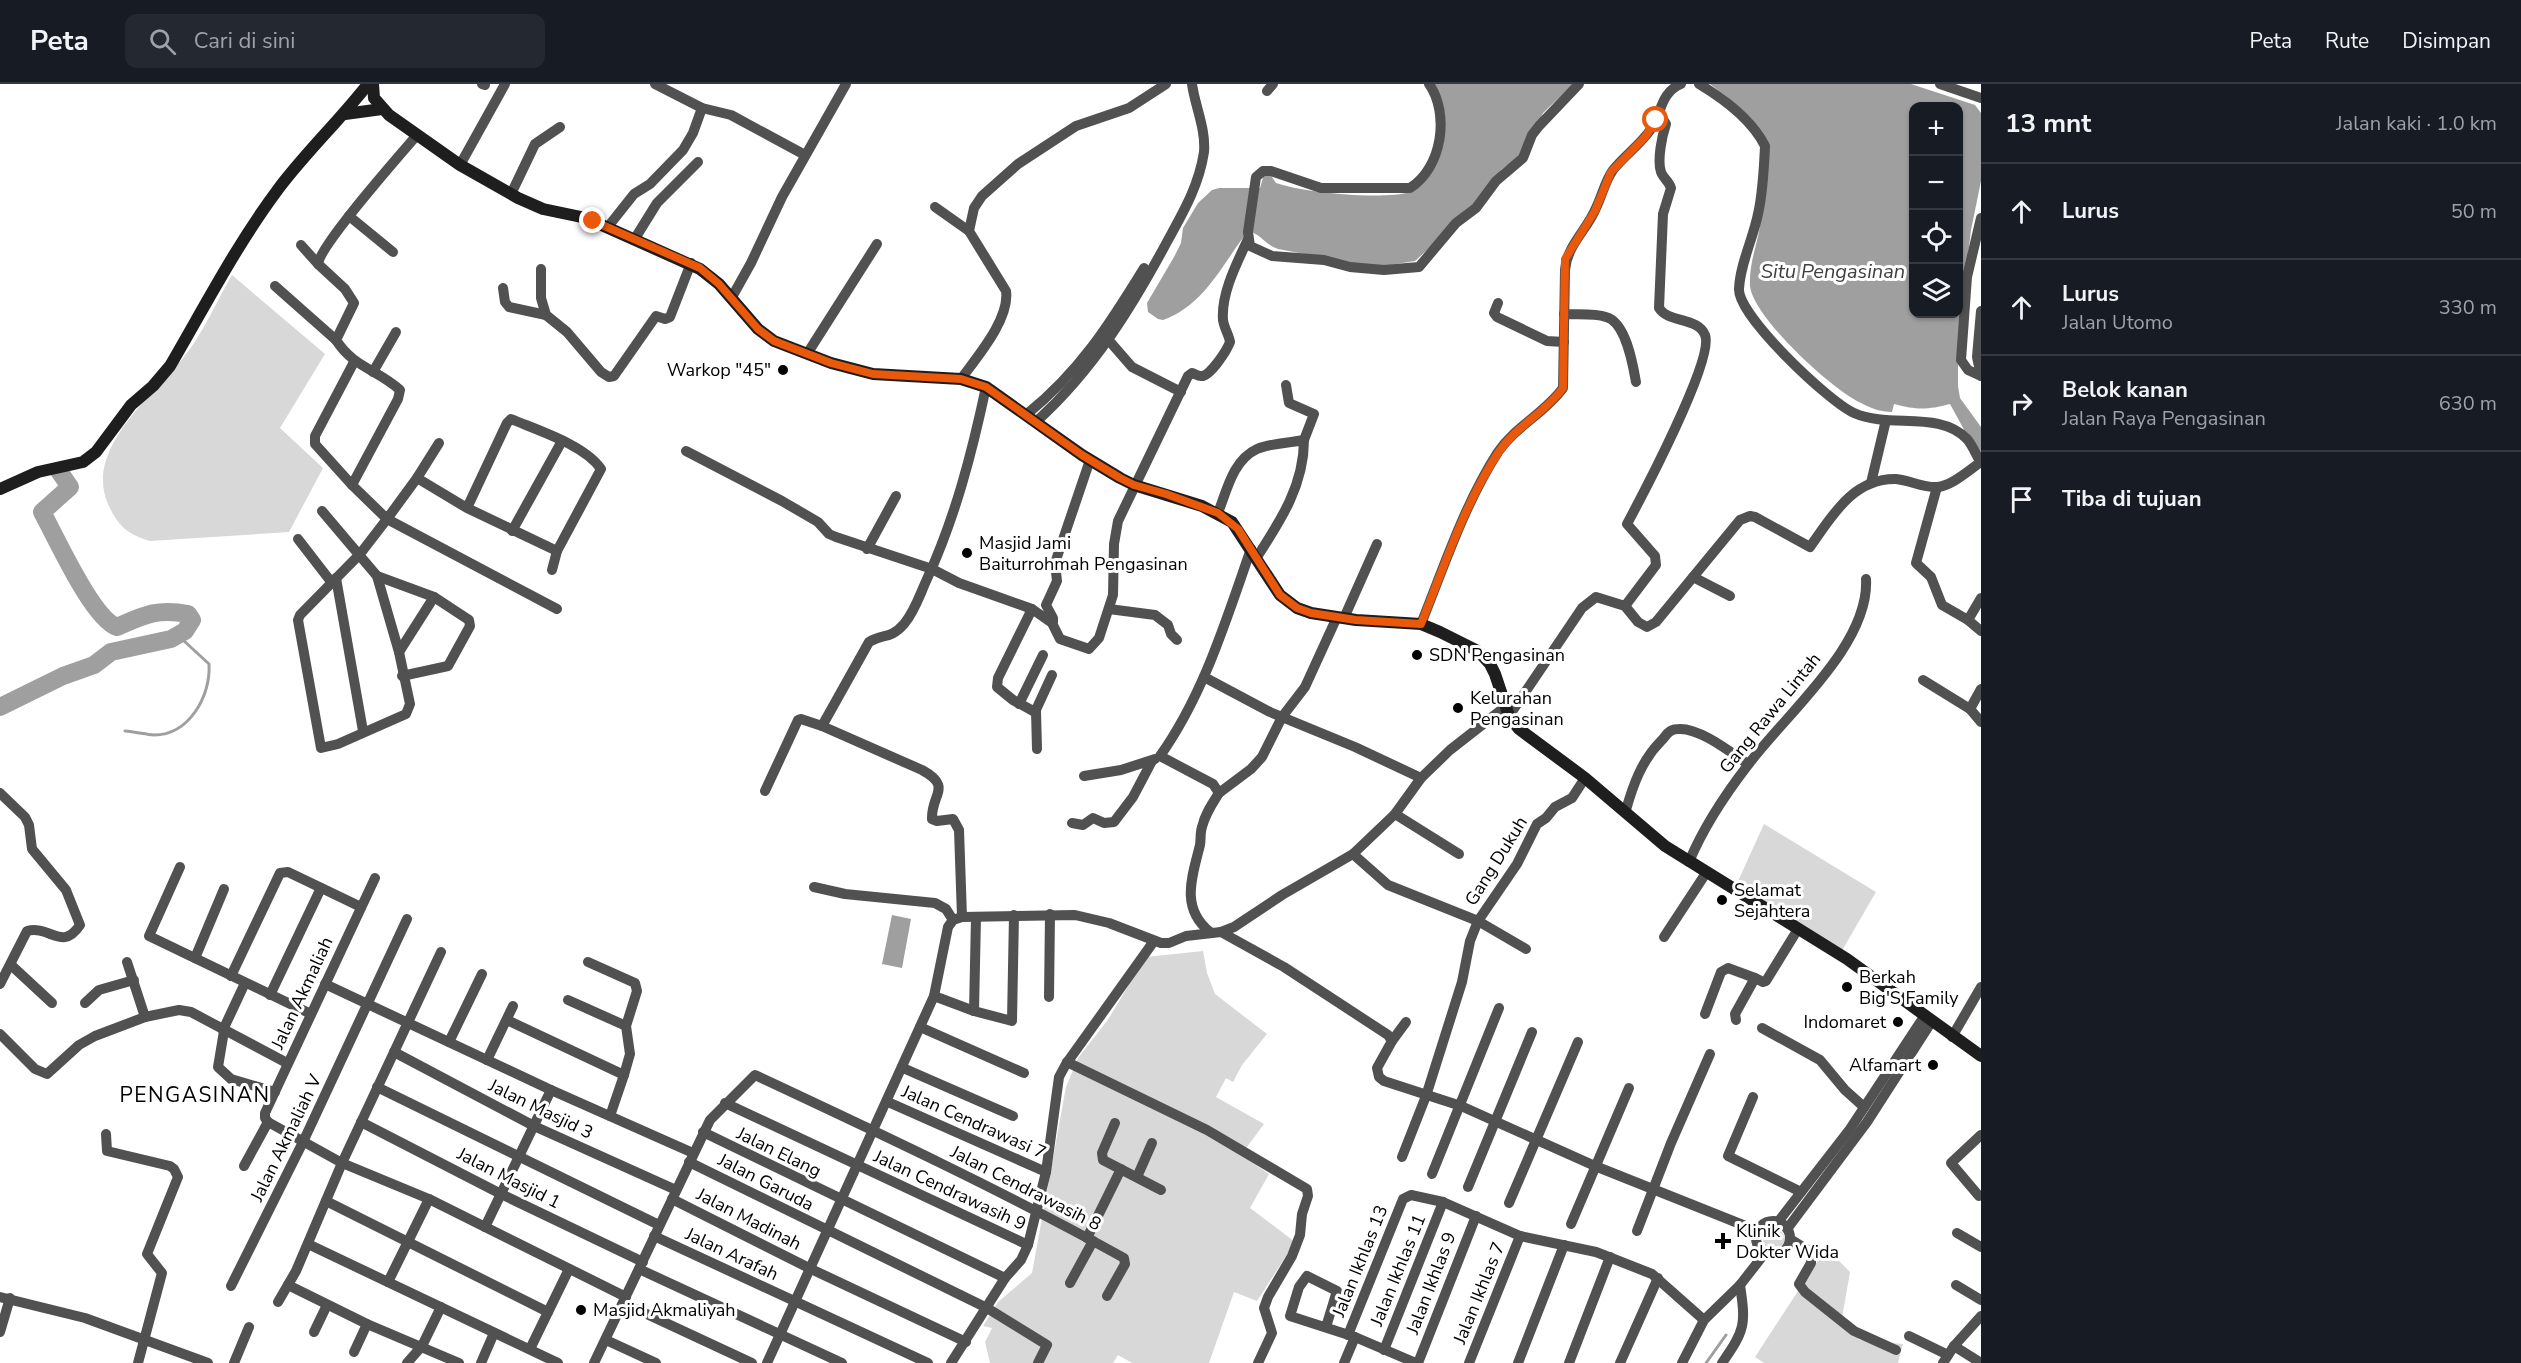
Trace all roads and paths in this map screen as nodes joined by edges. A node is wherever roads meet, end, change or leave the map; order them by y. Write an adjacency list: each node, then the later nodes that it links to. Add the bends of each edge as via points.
1 (370, 84): 14 (main road); 15 (main road)
2 (505, 84): 21 (street)
3 (655, 84): 13 (street)
4 (846, 84): 19 (street)
5 (1166, 84): 27 (street, via 1129,108 1076,126 1018,164 982,196)
6 (1190, 84): 44 (street, via 1204,143 1195,184 1156,263)
7 (1429, 84): 28 (street, via 1440,104 1440,136 1427,171 1418,183 1410,188 1321,188 1266,170 1259,172)
8 (1579, 84): 28 (street, via 1532,135 1522,158 1476,208 1456,223 1419,267 1384,270 1272,256 1251,247)
9 (1681, 84): 16 (street, via 1671,90)
10 (1699, 84): 57 (street, via 1740,115 1765,146 1758,213 1739,291 1744,307 1812,382 1855,414)
11 (1940, 84): 12 (street)
12 (1981, 98)
13 (702, 108): 19 (street, via 731,115); 26 (street, via 683,150 650,184 634,194)
14 (382, 109): 15 (main road); 18 (main road)
15 (345, 114): 69 (main road, via 280,186 248,232 170,366 131,405 96,452 83,462 48,469)
16 (1657, 116): 41 (street, via 1645,137 1611,172 1595,211 1565,259); 91 (street, via 1666,124 1660,165 1671,188 1663,214 1659,308 1701,328 1707,349 1691,393 1627,524 1655,556 1656,565)
17 (560, 127): 22 (street, via 535,144)
18 (417, 135): 21 (main road); 24 (street)
19 (805, 155): 38 (street)
20 (698, 162): 29 (street, via 657,203)
21 (460, 165): 22 (main road)
22 (511, 194): 26 (main road, via 543,209 586,218)
23 (935, 207): 27 (street)
24 (349, 216): 32 (street); 34 (street)
25 (1981, 218): 50 (street, via 1967,277 1961,360 1968,370)
26 (607, 228): 29 (main road)
27 (969, 231): 51 (street, via 1006,291 1007,300 1003,316)
28 (1248, 236): 55 (street, via 1224,304 1223,322 1230,342 1207,374 1192,373)
29 (634, 240): 33 (main road)
30 (877, 244): 47 (street)
31 (301, 245): 34 (street)
32 (393, 252)
33 (691, 263): 38 (main road); 42 (street, via 670,317 656,316 614,376 601,372 567,332)
34 (318, 264): 45 (street, via 354,303)
35 (541, 269): 42 (street, via 541,298)
36 (275, 286): 45 (street)
37 (503, 288): 42 (street, via 507,306)
38 (732, 297): 47 (main road, via 765,335)
39 (1498, 303): 46 (street, via 1494,313 1497,317 1547,341)
40 (1981, 311): 50 (street, via 1977,357)
41 (1564, 314): 46 (street); 52 (street, via 1605,316 1616,323 1629,350)
42 (546, 315)
43 (396, 332): 49 (street)
44 (1107, 338): 55 (street, via 1132,366); 56 (street, via 1064,396)
45 (336, 340): 48 (street)
46 (1564, 342): 98 (street, via 1563,388 1514,432 1498,453 1463,518)
47 (807, 354): 51 (main road, via 873,374)
48 (354, 362): 49 (street); 66 (street, via 315,436 315,444)
49 (373, 372): 66 (street, via 400,390)
50 (1981, 376)
51 (961, 379): 54 (main road)
52 (1636, 382)
53 (1286, 385): 58 (street, via 1289,403 1314,414)
54 (986, 387): 56 (main road); 82 (street, via 958,500)
55 (1181, 392): 67 (street)
56 (1032, 418): 62 (main road)
57 (1886, 420): 63 (street, via 1920,420 1950,428 1969,442); 65 (street)
58 (1304, 440): 73 (street, via 1261,448 1244,457 1234,471); 80 (street, via 1300,477 1278,525)
59 (562, 441): 71 (street, via 511,419); 75 (street); 79 (street, via 595,460 601,469)
60 (439, 443): 64 (street)
61 (686, 451): 78 (street, via 782,501 818,522 829,534)
62 (1090, 460): 67 (main road); 97 (street, via 1054,563 1057,581 1046,605)
63 (1981, 463): 68 (street)
64 (417, 478): 71 (street); 74 (street)
65 (1871, 483): 68 (street, via 1899,479); 85 (street, via 1841,504 1810,547 1750,516 1740,520)
66 (352, 485): 74 (street)
67 (1134, 485): 73 (main road); 94 (street, via 1118,521 1115,585)
68 (1937, 487): 96 (street, via 1916,563 1930,577 1942,605)
69 (0, 489)
70 (896, 496): 78 (street)
71 (467, 508): 75 (street)
72 (321, 510): 81 (street)
73 (1218, 513): 80 (main road, via 1232,522)
74 (387, 519): 81 (street); 92 (street)
75 (512, 531): 79 (street)
76 (298, 539): 87 (street)
77 (1377, 544): 95 (street)
78 (867, 549): 82 (street)
79 (557, 551): 83 (street)
80 (1254, 553): 95 (main road, via 1286,601 1311,613); 105 (street)
81 (360, 554): 84 (street); 87 (street)
82 (932, 569): 93 (street); 114 (street, via 904,624 885,638 869,642)
83 (552, 570)
84 (377, 576): 89 (street); 101 (street)
85 (1694, 577): 88 (street); 91 (street, via 1656,622 1647,627)
86 (1866, 579): 118 (street, Gang Rawa Lintah, via 1854,629 1813,692)
87 (334, 580): 115 (street); 115 (street, via 298,620 320,747 338,744)
88 (1730, 596)
89 (434, 597): 101 (street); 104 (street, via 465,616 470,626 448,666)
90 (1981, 598): 96 (street)
91 (1625, 606): 111 (street, via 1596,597 1582,608)
92 (557, 609)
93 (1032, 609): 97 (street); 108 (street, via 996,683)
94 (1108, 609): 97 (street, via 1099,638 1089,649 1060,639); 100 (street, via 1157,615)
95 (1341, 618): 98 (main road); 112 (street, via 1305,687)
96 (1968, 620): 99 (street)
97 (1052, 623)
98 (1421, 624): 111 (main road, via 1483,655 1496,674)
99 (1981, 631)
100 (1177, 640)
101 (399, 651): 104 (street)
102 (1043, 655): 108 (street)
103 (1052, 675): 110 (street)
104 (402, 676): 115 (street, via 409,710)
105 (1204, 678): 112 (street); 117 (street)
106 (1923, 680): 109 (street)
107 (1981, 689): 109 (street)
108 (1019, 704): 110 (street)
109 (1970, 709): 113 (street)
110 (1036, 711): 116 (street)
111 (1507, 711): 120 (street, via 1450,750); 121 (main road, via 1520,729)
112 (1282, 717): 120 (street); 124 (street, via 1262,757)
113 (1981, 722)
114 (822, 726): 122 (street, via 798,720); 142 (street, via 936,779 939,788 932,819 953,819 959,830)
115 (363, 731)
116 (1037, 749)
117 (1156, 758): 119 (street); 124 (street, via 1213,784); 127 (street, via 1114,822 1093,818 1083,825)
118 (1748, 764): 125 (street, via 1714,742 1684,729 1674,729 1653,748 1633,786); 130 (street, Gang Rawa Lintah, via 1709,818)
119 (1084, 776)
120 (1421, 778): 126 (street)
121 (1586, 778): 125 (main road); 143 (street, Gang Dukuh, via 1572,798 1537,824 1517,864)
122 (765, 790)
123 (0, 793): 153 (street, via 25,817 32,849 66,890 80,921 74,935 68,938 39,930 27,931)
124 (1219, 793): 145 (street, via 1202,827 1191,876 1190,899 1202,926)
125 (1626, 810): 130 (main road)
126 (1395, 814): 128 (street); 129 (street)
127 (1072, 823)
128 (1353, 854): 143 (street, via 1388,885); 145 (street, via 1234,927)
129 (1459, 854)
130 (1689, 862): 132 (main road)
131 (180, 867): 150 (street, via 149,936)
132 (1706, 873): 144 (main road); 146 (street)
133 (375, 878): 137 (street, Jalan Akmaliah)
134 (814, 887): 142 (street, via 936,903)
135 (321, 888): 137 (street); 155 (street, via 288,872 280,873); 162 (street)
136 (224, 889): 150 (street)
137 (361, 907): 160 (street, Jalan Akmaliah)
138 (1014, 915): 139 (street); 140 (street); 171 (street, via 1012,1021)
139 (1050, 915): 147 (street, via 1094,919); 164 (street)
140 (976, 917): 142 (street); 171 (street)
141 (407, 919): 168 (street, Jalan Akmaliah V)
142 (958, 919): 163 (street, via 948,927)
143 (1478, 921): 148 (street); 203 (street, Gang Dukuh)
144 (1798, 929): 156 (street, via 1766,981); 175 (main road)
145 (1212, 932): 147 (street, via 1169,943); 187 (street, via 1284,967)
146 (1664, 937)
147 (1154, 941): 194 (street)
148 (1526, 949)
149 (441, 952): 178 (street)
150 (195, 958): 155 (street)
151 (127, 962): 157 (street)
152 (588, 962): 180 (street, via 635,983)
153 (11, 965): 159 (street); 166 (street)
154 (482, 975): 188 (street)
155 (231, 976): 158 (street)
156 (1755, 978): 173 (street, via 1723,969); 177 (street, via 1735,1014)
157 (134, 980): 167 (street, via 99,990); 174 (street)
158 (245, 982): 162 (street); 183 (street)
159 (0, 984)
160 (325, 984): 168 (street, Jalan Garuda); 172 (street, Jalan Akmaliah)
161 (1981, 987): 186 (street)
162 (270, 995): 172 (street)
163 (934, 996): 171 (street); 181 (street)
164 (1049, 997)
165 (568, 1000): 180 (street)
166 (52, 1003)
167 (85, 1003)
168 (368, 1004): 178 (street, Jalan Garuda); 221 (street, Jalan Akmaliah V)
169 (513, 1006): 176 (street)
170 (1499, 1008): 207 (street)
171 (974, 1011)
172 (312, 1014): 195 (street, Jalan Akmaliah)
173 (1705, 1014)
174 (145, 1017): 183 (street, via 185,1010); 185 (street, via 88,1040 47,1074 35,1069)
175 (1929, 1018): 186 (main road); 208 (street); 256 (street, via 1867,1122)
176 (507, 1020): 193 (street); 198 (street)
177 (1736, 1020)
178 (408, 1022): 188 (street, Jalan Garuda); 190 (street)
179 (1406, 1022): 187 (street)
180 (626, 1026): 198 (street, via 630,1054)
181 (920, 1028): 196 (street); 197 (street)
182 (1762, 1028): 208 (street, via 1820,1060)
183 (224, 1030): 195 (street); 202 (street, via 218,1066 231,1079)
184 (1532, 1032): 213 (street)
185 (0, 1034)
186 (1952, 1037): 192 (main road)
187 (1392, 1041): 203 (street, via 1377,1068 1379,1077)
188 (449, 1042): 193 (street, Jalan Garuda)
189 (1578, 1042): 220 (street)
190 (394, 1052): 199 (street); 215 (street, Jalan Masjid 3)
191 (1710, 1054): 235 (street)
192 (1981, 1056)
193 (487, 1060): 201 (street, Jalan Garuda)
194 (1067, 1062): 231 (street, via 1059,1077); 323 (street, via 1207,1130 1307,1189 1297,1242 1264,1308 1272,1333)
195 (287, 1063): 202 (street, Jalan Akmaliah)
196 (903, 1068): 205 (street); 210 (street)
197 (1024, 1073)
198 (624, 1074): 209 (street)
199 (377, 1087): 212 (street); 225 (street)
200 (1629, 1088): 229 (street)
201 (551, 1090): 209 (street, Jalan Garuda); 215 (street)
202 (274, 1092): 211 (street, Jalan Akmaliah, via 265,1113)
203 (1426, 1096): 207 (street); 224 (street, Gang Dukuh)
204 (1753, 1097): 237 (street, via 1728,1156)
205 (888, 1102): 216 (street); 231 (street, Jalan Cendrawasi 7)
206 (726, 1103): 216 (street, Jalan Cendrawasih 8, via 755,1075); 217 (street); 227 (street, Jalan Cendrawasih 9)
207 (1461, 1106): 213 (street); 232 (street)
208 (1864, 1107): 237 (street)
209 (610, 1116): 223 (street, Jalan Garuda)
210 (1013, 1116)
211 (268, 1122): 221 (street); 228 (street, Jalan Akmaliah)
212 (361, 1122): 226 (street); 238 (street, Jalan Masjid 1)
213 (1494, 1122): 220 (street); 234 (street)
214 (1115, 1123): 230 (street, via 1101,1157)
215 (534, 1126): 225 (street); 239 (street, Jalan Masjid 3)
216 (874, 1131): 227 (street); 246 (street, Jalan Cendrawasih 8)
217 (703, 1132): 223 (street); 243 (street, Jalan Elang)
218 (106, 1134): 299 (street, via 110,1153 170,1166 178,1178 147,1254 162,1273)
219 (1981, 1135): 240 (street, via 1951,1163)
220 (1536, 1140): 229 (street); 245 (street)
221 (303, 1142): 226 (street); 277 (street, Jalan Akmaliah V)
222 (1152, 1143): 233 (street)
223 (691, 1157): 239 (street); 253 (street, Jalan Garuda)
224 (1402, 1157)
225 (518, 1158): 238 (street); 250 (street)
226 (342, 1163): 241 (street); 242 (street)
227 (859, 1165): 243 (street); 262 (street, Jalan Cendrawasih 9)
228 (244, 1166)
229 (1595, 1166): 235 (street); 249 (street)
230 (1121, 1170): 233 (street); 259 (street)
231 (1046, 1172): 246 (street)
232 (1432, 1174)
233 (1137, 1178): 236 (street)
234 (1468, 1187)
235 (1654, 1189): 252 (street); 254 (street)
236 (1161, 1190)
237 (1801, 1192): 248 (street)
238 (501, 1194): 251 (street); 267 (street, Jalan Masjid 1)
239 (674, 1194): 250 (street); 269 (street, Jalan Madinah)
240 (1979, 1196)
241 (429, 1199): 251 (street); 260 (street)
242 (326, 1201): 260 (street); 261 (street)
243 (842, 1201): 253 (street); 270 (street, Jalan Elang)
244 (1443, 1202): 247 (street); 297 (street, Jalan Ikhlas 13, via 1420,1195 1403,1199); 306 (street, Jalan Ikhlas 11)
245 (1509, 1203)
246 (1038, 1211): 259 (street, Jalan Cendrawasih 8); 262 (street)
247 (1476, 1216): 258 (street); 325 (street, Jalan Ikhlas 9)
248 (1778, 1222): 254 (street, via 1762,1225); 256 (street)
249 (1571, 1224)
250 (659, 1225): 257 (street)
251 (485, 1227): 268 (street)
252 (1637, 1231)
253 (828, 1232): 269 (street); 286 (street, Jalan Garuda)
254 (1758, 1232): 265 (street, via 1756,1240)
255 (1957, 1233): 264 (street)
256 (1789, 1234): 265 (street, via 1783,1252); 304 (street, via 1811,1252 1811,1263 1799,1284 1805,1292 1854,1330)
257 (654, 1236): 267 (street); 283 (street, Jalan Arafah)
258 (1520, 1236): 263 (street); 326 (street, Jalan Ikhlas 7)
259 (1090, 1240): 273 (street); 278 (street, Jalan Cendrawasih 8, via 1124,1258 1125,1264)
260 (408, 1242): 272 (street); 287 (street)
261 (308, 1244): 272 (street); 274 (street)
262 (1028, 1245): 270 (street)
263 (1564, 1245): 266 (street); 327 (street)
264 (1981, 1247)
265 (1765, 1253): 275 (street)
266 (1610, 1257): 271 (street); 328 (street)
267 (641, 1266): 280 (street); 296 (street, Jalan Masjid 1)
268 (569, 1269): 280 (street); 287 (street)
269 (811, 1269): 283 (street); 301 (street, Jalan Madinah)
270 (1005, 1278): 286 (street)
271 (1658, 1278): 289 (street); 329 (street)
272 (388, 1282): 285 (street)
273 (1070, 1283)
274 (288, 1285): 282 (street); 284 (street)
275 (1740, 1285): 289 (street); 331 (street, via 1745,1317)
276 (1956, 1285): 281 (street)
277 (231, 1286)
278 (1107, 1296)
279 (5, 1297): 293 (street); 299 (street)
280 (624, 1300): 300 (street); 317 (street)
281 (1981, 1300)
282 (278, 1302)
283 (796, 1302): 296 (street); 320 (street, Jalan Arafah)
284 (327, 1305): 290 (street); 294 (street)
285 (441, 1307): 295 (street); 302 (street)
286 (987, 1308): 301 (street); 322 (street, Jalan Garuda, via 1047,1345)
287 (548, 1312): 303 (street)
288 (1981, 1316): 307 (street)
289 (1704, 1320): 330 (street)
290 (367, 1324): 302 (street); 305 (street)
291 (249, 1327): 310 (street)
292 (1326, 1327): 292 (street, via 1337,1291 1307,1276 1299,1287 1290,1316); 297 (street)
293 (0, 1332)
294 (314, 1332)
295 (494, 1333): 303 (street); 313 (street)
296 (781, 1335): 318 (street); 319 (street, Jalan Masjid 1)
297 (1351, 1336): 306 (street); 324 (street, Jalan Ikhlas 13)
298 (1909, 1336): 307 (street)
299 (145, 1339): 308 (street); 309 (street)
300 (606, 1340): 315 (street); 316 (street)
301 (966, 1342): 321 (street)
302 (422, 1346): 311 (street); 312 (street)
303 (530, 1349): 314 (street)
304 (1896, 1350)
305 (354, 1352)
306 (1387, 1355): 325 (street)
307 (1948, 1355): 332 (street)
308 (202, 1362)
309 (138, 1363)
310 (234, 1363)
311 (407, 1363)
312 (459, 1363)
313 (481, 1363)
314 (558, 1363)
315 (594, 1363)
316 (657, 1363)
317 (752, 1363)
318 (767, 1363)
319 (842, 1363)
320 (928, 1363)
321 (951, 1363)
322 (1038, 1363)
323 (1258, 1363)
324 (1344, 1363)
325 (1417, 1363)
326 (1469, 1363)
327 (1518, 1363)
328 (1569, 1363)
329 (1620, 1363)
330 (1682, 1363)
331 (1722, 1363)
332 (1981, 1363)

